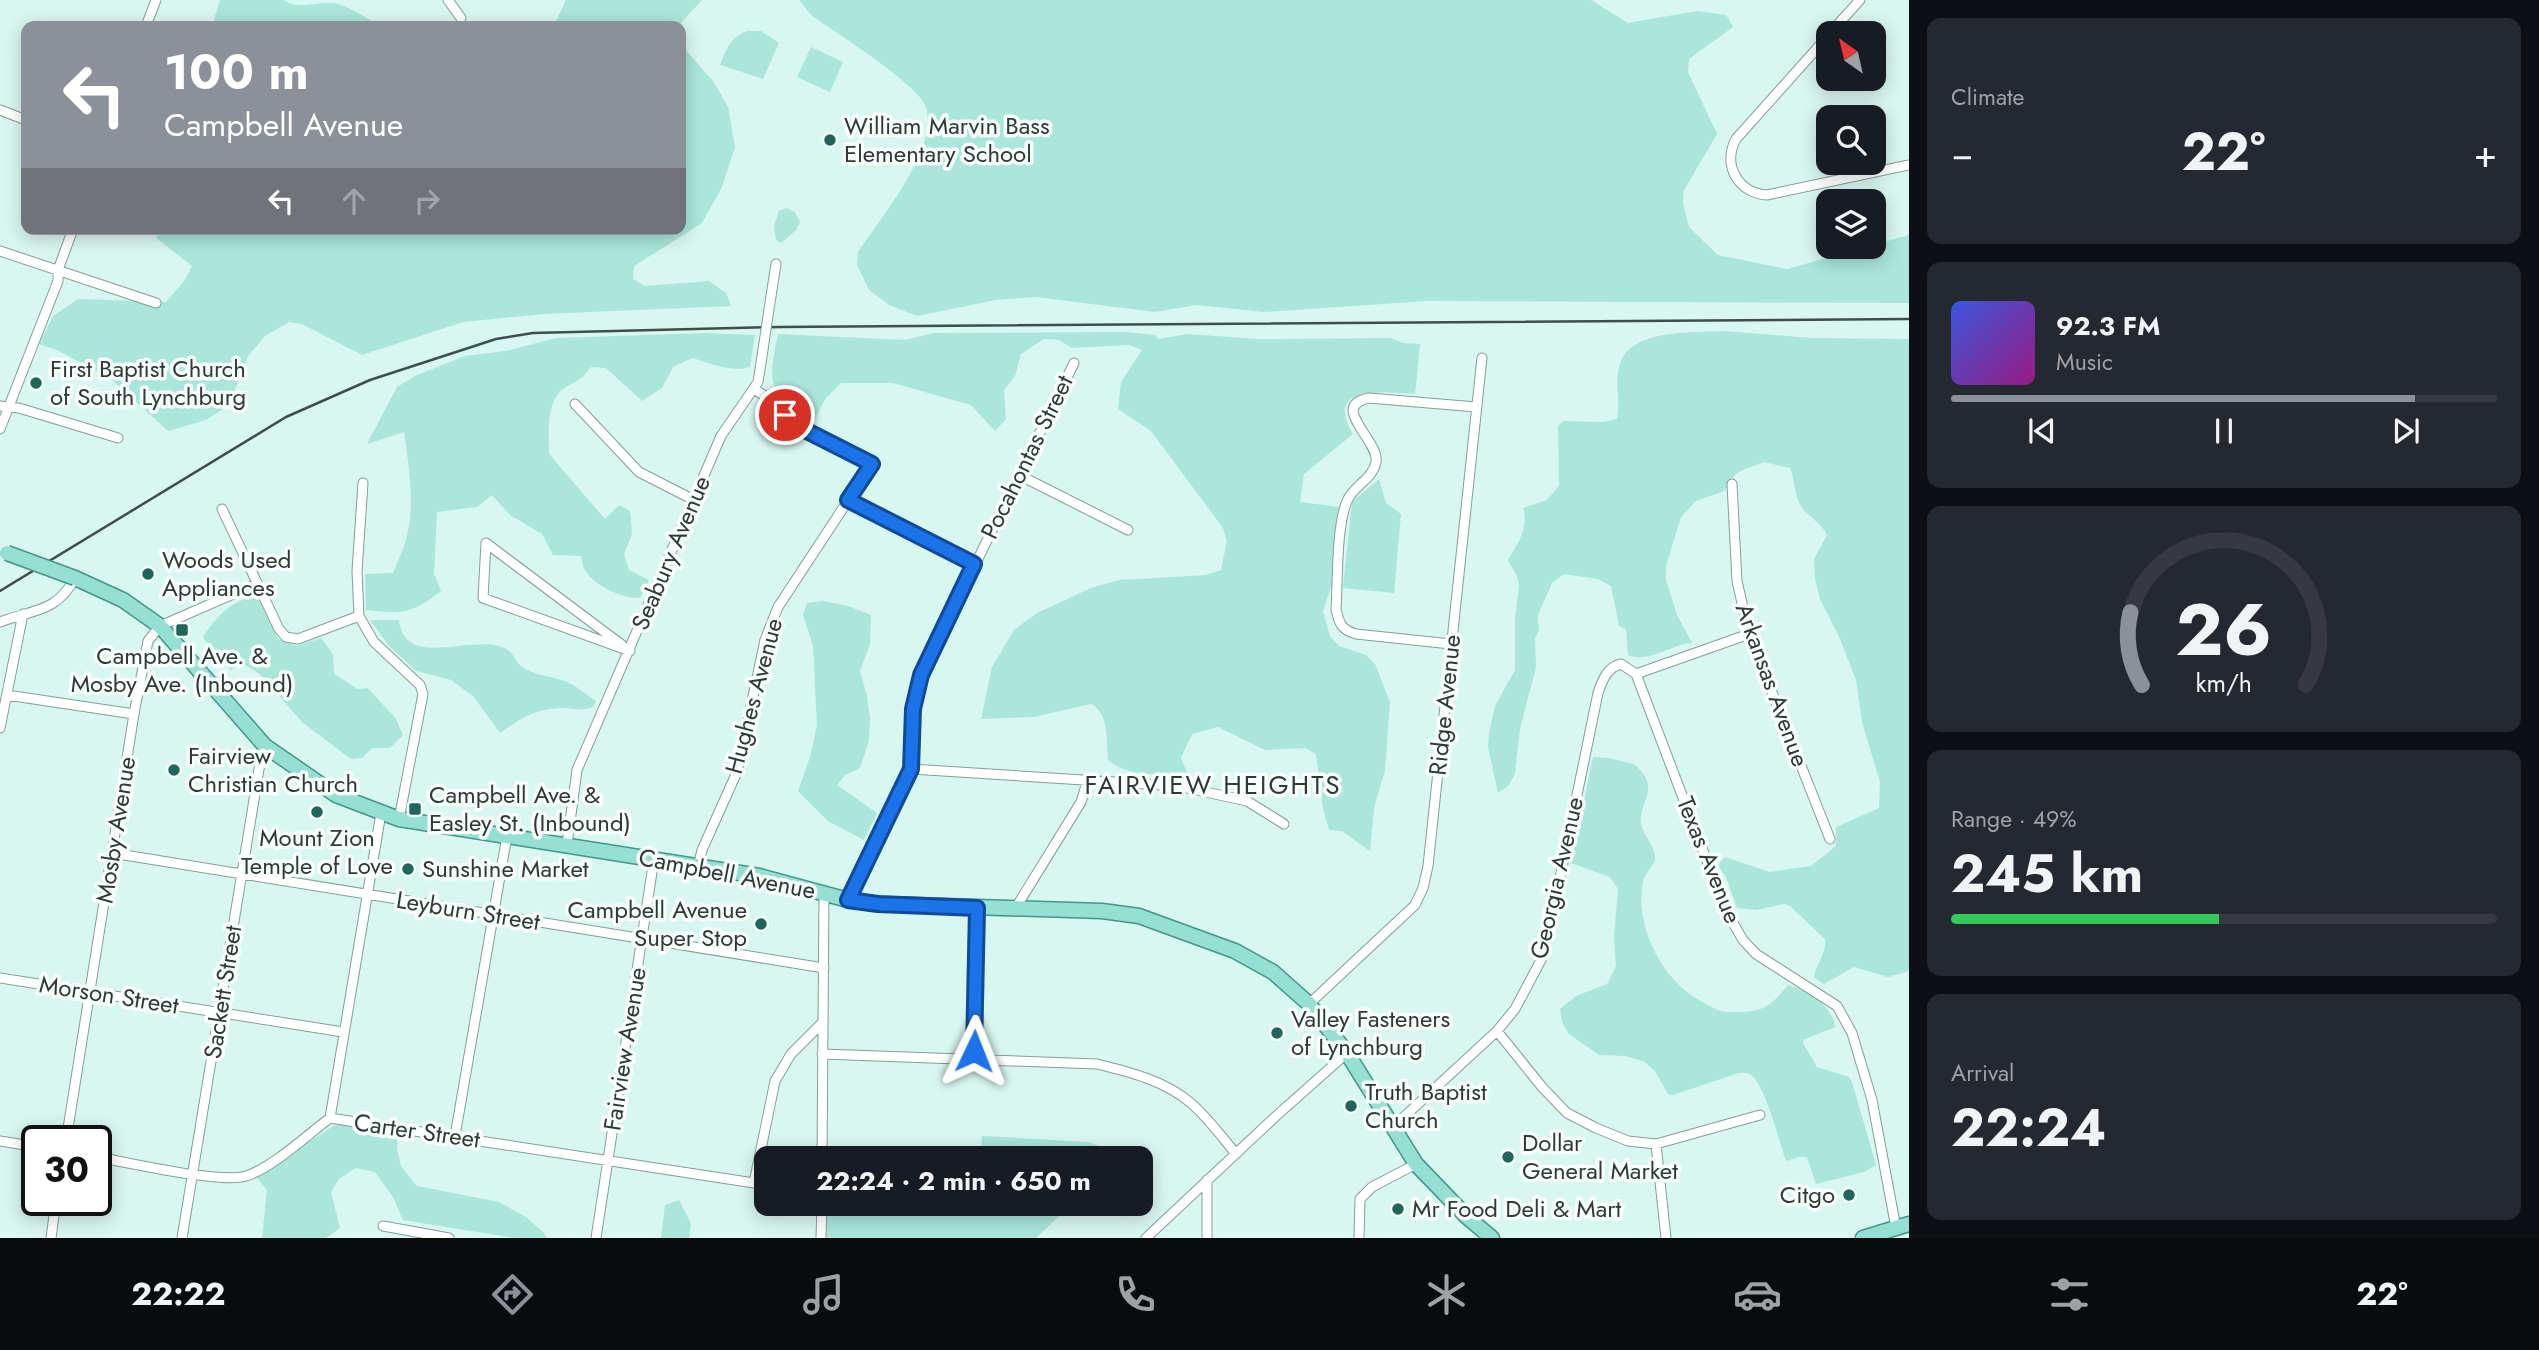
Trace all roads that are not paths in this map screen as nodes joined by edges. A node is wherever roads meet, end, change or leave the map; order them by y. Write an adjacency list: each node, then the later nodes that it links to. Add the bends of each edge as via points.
1 (156, 0): 5 (street)
2 (447, 0): 4 (street)
3 (1860, 0): 6 (street)
4 (461, 18)
5 (148, 21)
6 (1841, 21)
7 (1816, 50): 10 (street, via 1736,139 1730,158 1735,177 1749,190 1767,195)
8 (0, 110): 9 (street)
9 (21, 118)
10 (1909, 165)
11 (71, 235): 14 (street)
12 (0, 251): 14 (street)
13 (776, 264): 18 (street, Seabury Avenue, bridge)
14 (58, 270): 15 (street); 20 (street, via 58,281)
15 (156, 303)
16 (1482, 358): 21 (street, Ridge Avenue)
17 (1074, 363): 24 (street, Pocahontas Street)
18 (754, 389): 27 (street, Seabury Avenue, via 721,436); 28 (street, Hughes Avenue, via 801,428 872,464)
19 (575, 404): 27 (street, via 639,472)
20 (4, 406): 22 (street); 23 (street)
21 (1476, 407): 40 (street, Ridge Avenue); 40 (street, via 1369,398 1359,400 1353,410 1377,461 1347,502 1338,622 1345,631 1356,634)
22 (0, 429)
23 (118, 438)
24 (1018, 475): 30 (street); 32 (street, Pocahontas Street)
25 (363, 483): 36 (street)
26 (1732, 484): 39 (street, Arkansas Avenue, via 1737,581)
27 (694, 500): 41 (street, Seabury Avenue)
28 (848, 500): 32 (street); 57 (street, Hughes Avenue, via 778,607 765,640 737,772)
29 (222, 509): 34 (street)
30 (1128, 530)
31 (3, 551): 33 (main road, Campbell Avenue, bridge)
32 (974, 564): 47 (street, Pocahontas Street, via 921,675 913,709)
33 (75, 578): 35 (street, via 51,607); 38 (main road, Campbell Avenue, via 123,600)
34 (256, 584): 36 (street, via 286,637 298,639); 38 (street)
35 (23, 614): 37 (street); 43 (street)
36 (359, 615): 50 (street, via 374,642 420,685 422,694)
37 (0, 622)
38 (160, 626): 44 (street, Mosby Avenue, via 148,641); 46 (main road, Campbell Avenue)
39 (1749, 634): 42 (street); 53 (street, Arkansas Avenue)
40 (1451, 644): 69 (street, Ridge Avenue, via 1423,888 1415,905)
41 (629, 651): 41 (street, via 507,559 486,543 483,598); 54 (street, Seabury Avenue, via 577,770)
42 (1636, 674): 72 (street, Georgia Avenue, via 1615,665 1604,677 1541,960); 95 (street, Texas Avenue, via 1726,911 1742,940 1756,954 1837,1006 1852,1033)
43 (7, 695): 44 (street); 45 (street)
44 (134, 714): 55 (street, Mosby Avenue)
45 (0, 728)
46 (265, 746): 49 (main road, Campbell Avenue, via 336,795); 58 (street, Sackett Street)
47 (911, 769): 48 (street); 61 (street, Pocahontas Street)
48 (1088, 779): 51 (street, via 1178,786 1247,801); 63 (street, via 1081,802)
49 (381, 813): 50 (main road, Campbell Avenue); 60 (street)
50 (399, 819): 52 (main road, Campbell Avenue)
51 (1284, 824)
52 (507, 836): 54 (main road, Campbell Avenue); 64 (street)
53 (1830, 839)
54 (567, 845): 56 (main road, Campbell Avenue)
55 (112, 853): 58 (street, Leyburn Street); 68 (street, Mosby Avenue)
56 (654, 859): 57 (main road, Campbell Avenue); 65 (street, Fairview Avenue)
57 (698, 867): 59 (main road, Campbell Avenue, via 759,876)
58 (242, 875): 60 (street, Leyburn Street); 70 (street, Sackett Street)
59 (824, 894): 61 (main road, Campbell Avenue); 66 (street)
60 (367, 895): 64 (street, Leyburn Street); 73 (street)
61 (848, 900): 62 (main road, Campbell Avenue)
62 (977, 908): 63 (main road, Campbell Avenue); 76 (street)
63 (1015, 909): 69 (main road, Campbell Avenue, via 1139,916 1235,950 1273,972)
64 (491, 915): 65 (street, Leyburn Street); 81 (street)
65 (642, 939): 66 (street, Leyburn Street); 88 (street, Fairview Avenue)
66 (824, 968): 71 (street)
67 (0, 978): 68 (street, Morson Street)
68 (90, 993): 70 (street, Morson Street); 79 (street, Mosby Avenue)
69 (1309, 1004): 74 (main road, Campbell Avenue)
70 (220, 1012): 73 (street, Morson Street); 90 (street, Sackett Street)
71 (823, 1022): 75 (street); 88 (street, Carter Street, via 791,1054 775,1081 754,1183)
72 (1497, 1031): 80 (street, Georgia Avenue); 84 (street, via 1567,1113 1628,1141)
73 (343, 1032): 78 (street)
74 (1347, 1053): 80 (main road, Campbell Avenue); 86 (street)
75 (822, 1054): 76 (street); 85 (street)
76 (974, 1060): 86 (street, via 1097,1064 1130,1072 1172,1089 1193,1105)
77 (1760, 1115): 84 (street)
78 (330, 1118): 81 (street, Carter Street); 90 (street, Carter Street, via 260,1170 243,1177)
79 (69, 1125)
80 (1394, 1126): 89 (main road, Campbell Avenue)
81 (455, 1136): 88 (street, Carter Street)
82 (0, 1141): 83 (street)
83 (21, 1144)
84 (1656, 1144): 105 (street)
85 (822, 1146)
86 (1236, 1154): 91 (street)
87 (112, 1160): 90 (street, Carter Street)
88 (608, 1161): 99 (street, Fairview Avenue)
89 (1416, 1164): 103 (street, via 1372,1187 1360,1199); 104 (main road, Campbell Avenue)
90 (193, 1173): 97 (street, Sackett Street)
91 (1207, 1180): 101 (street); 102 (street)
92 (54, 1216): 96 (street)
93 (822, 1216): 100 (street)
94 (383, 1226): 98 (street)
95 (1903, 1226): 106 (main road)
96 (51, 1238)
97 (182, 1238)
98 (450, 1238)
99 (596, 1238)
100 (821, 1238)
101 (1146, 1238)
102 (1207, 1238)
103 (1359, 1238)
104 (1492, 1238)
105 (1665, 1238)
106 (1863, 1238)

